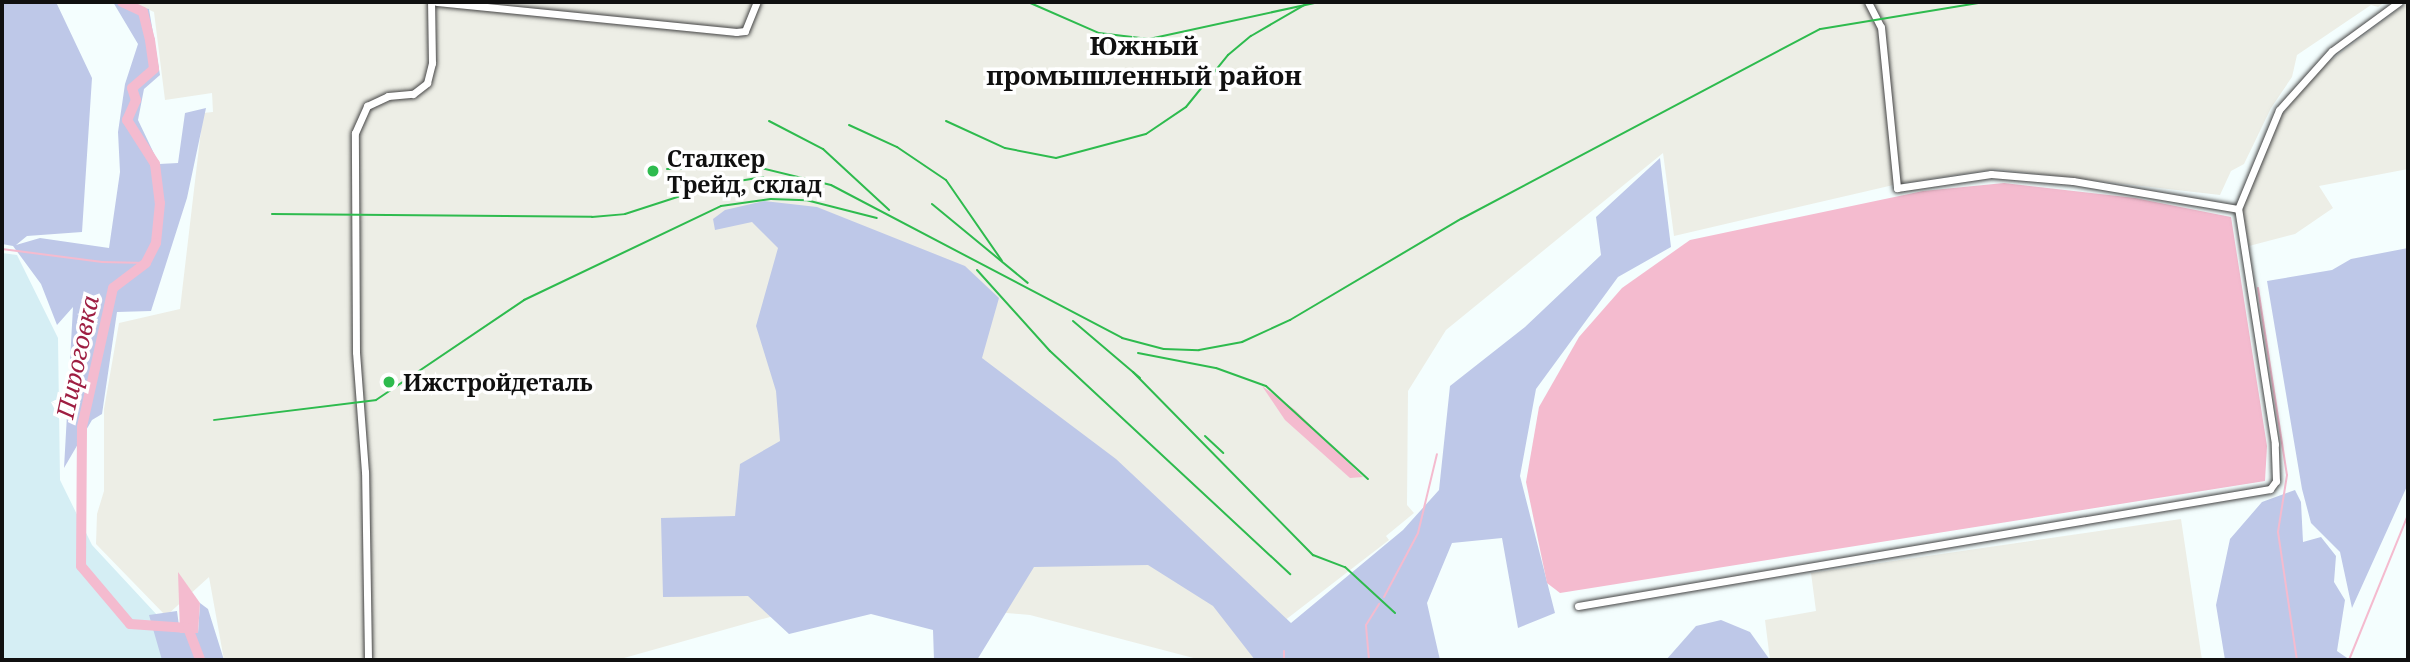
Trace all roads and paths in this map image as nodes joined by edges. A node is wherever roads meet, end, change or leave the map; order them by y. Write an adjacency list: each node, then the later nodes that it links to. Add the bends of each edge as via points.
1 (430, 2): 8 (street, via 432,63 426,83 413,94 387,96 368,106 355,133 356,352 365,472)
2 (437, 2): 3 (street, via 736,32 745,31)
3 (757, 2)
4 (1868, 2): 6 (street, via 1881,27 1897,188 1992,174 2073,181)
5 (2399, 2): 6 (street, via 2332,51 2278,110)
6 (2238, 209): 7 (street, via 2275,444 2276,481 2270,489)
7 (1578, 606)
8 (368, 659)

